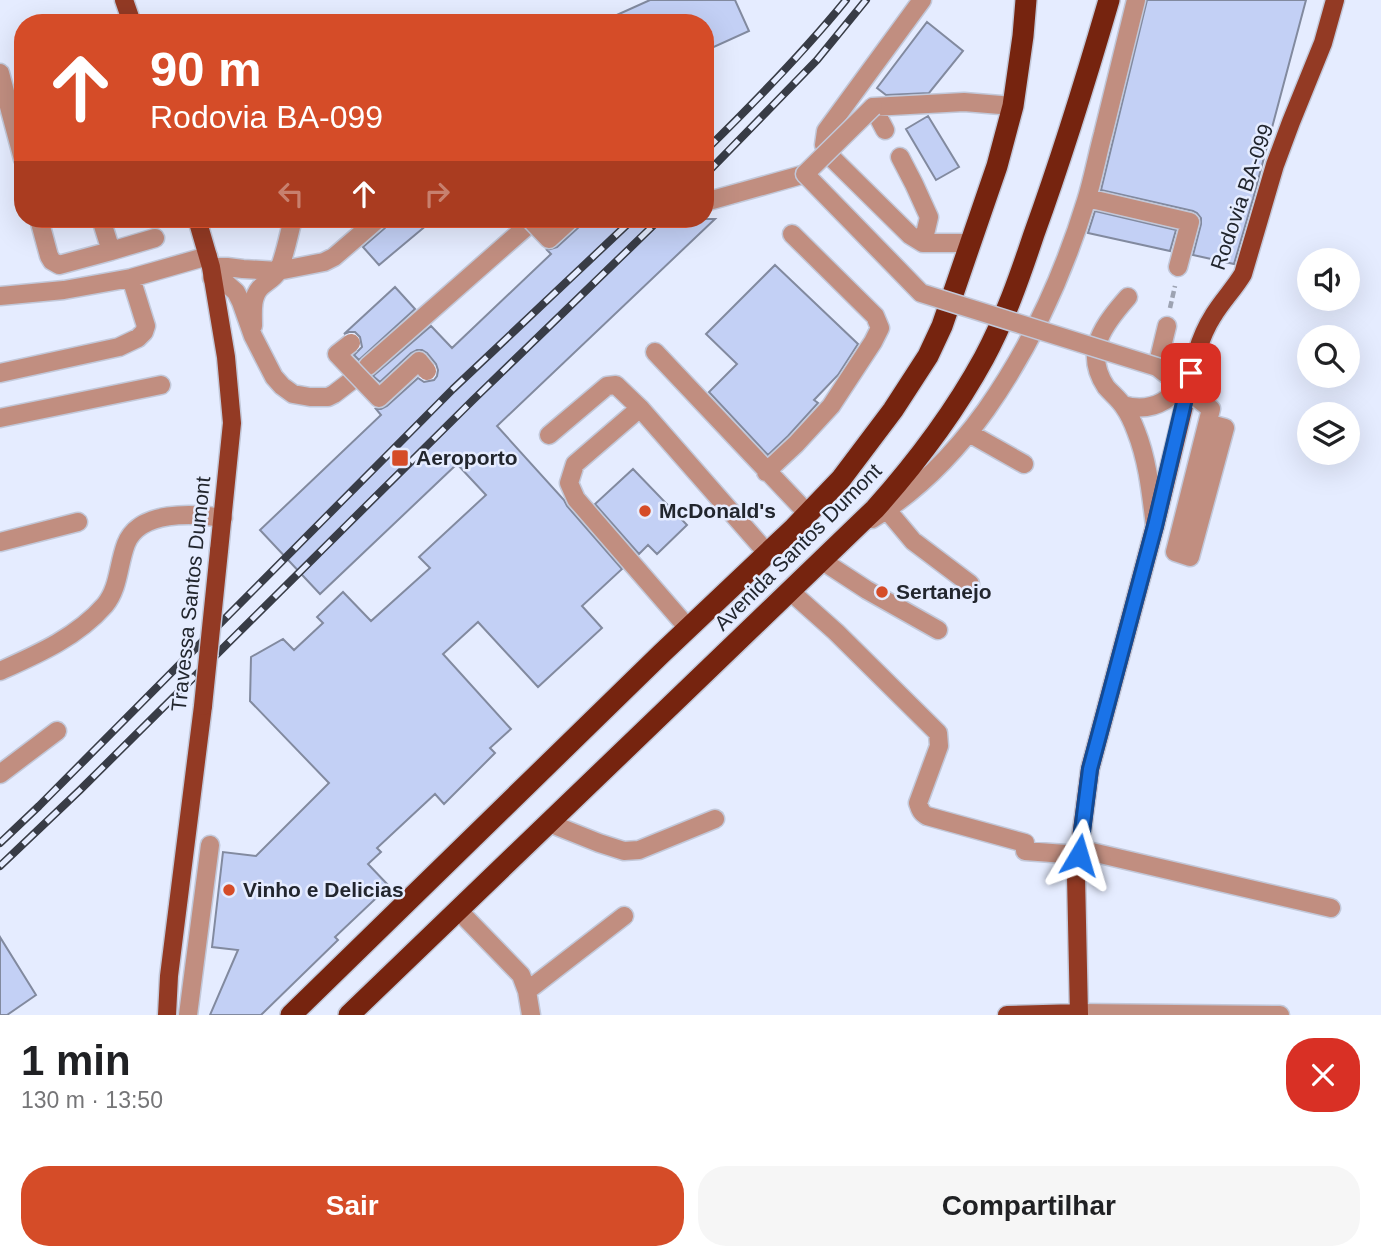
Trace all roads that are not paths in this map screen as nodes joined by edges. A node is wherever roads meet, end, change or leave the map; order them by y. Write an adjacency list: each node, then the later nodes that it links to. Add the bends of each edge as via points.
1 (922, 0): 25 (street, via 826,131 824,145 832,158)
2 (1026, 0): 7 (highway, Avenida Santos Dumont)
3 (1109, 0): 57 (highway, Avenida Santos Dumont, via 1061,159 998,329 939,432 875,509)
4 (1136, 0): 13 (street)
5 (1335, 0): 42 (main road, Rodovia BA-099, via 1275,165 1243,274 1203,334)
6 (0, 74): 9 (street)
7 (1013, 106): 8 (street, via 964,102); 26 (highway, Avenida Santos Dumont)
8 (873, 107): 10 (street); 12 (street, bridge)
9 (14, 126)
10 (885, 130)
11 (900, 157): 25 (street, via 929,217)
12 (805, 174): 14 (street); 39 (street, bridge, via 921,293)
13 (1087, 198): 29 (street, via 1190,222); 48 (street, via 1038,323)
14 (714, 199)
15 (41, 228): 27 (street, via 55,264)
16 (104, 228): 27 (street)
17 (199, 228): 28 (main road, Travessa Santos Dumont)
18 (290, 228): 30 (street)
19 (368, 228): 30 (street, via 324,262)
20 (522, 228): 38 (street)
21 (535, 228): 22 (street, bridge, via 549,239)
22 (561, 228)
23 (792, 234): 51 (street, via 875,316 880,328 831,406)
24 (155, 238): 27 (street)
25 (923, 243): 26 (street)
26 (971, 243): 53 (highway, Avenida Santos Dumont, via 928,356 841,479)
27 (111, 251)
28 (210, 267): 30 (street); 31 (street); 35 (street, via 236,292); 54 (main road, Travessa Santos Dumont, via 232,423)
29 (1178, 267)
30 (278, 271): 35 (street, via 256,294)
31 (131, 278): 32 (street); 41 (street, via 146,326 138,338)
32 (0, 296)
33 (1128, 297): 45 (street, via 1108,320 1096,351 1104,383)
34 (1167, 326): 39 (street)
35 (253, 336): 43 (street, via 274,377 293,394 328,397)
36 (351, 343): 40 (street, bridge, via 337,354 379,398 419,361)
37 (654, 352): 51 (street)
38 (368, 366)
39 (1157, 367): 58 (street, bridge, via 1211,408 1175,552 1190,557 1225,428 1214,425)
40 (427, 371)
41 (0, 373)
42 (1191, 373): 45 (street, via 1165,401 1135,409); 56 (main road, Rodovia BA-099)
43 (351, 381)
44 (161, 385): 47 (street)
45 (1123, 405): 56 (street, via 1142,446)
46 (640, 408): 49 (street, via 616,385 607,386); 60 (street); 64 (street, via 575,464 569,483 576,499)
47 (0, 418)
48 (969, 433): 50 (street); 52 (street, via 935,470)
49 (549, 436)
50 (1024, 464)
51 (766, 472): 53 (street)
52 (887, 510): 57 (street); 62 (street, via 913,541)
53 (808, 514): 60 (highway, Avenida Santos Dumont)
54 (223, 518): 66 (street, via 186,514 156,519 138,528 126,542 114,592 105,605 81,628 43,652); 76 (main road, Travessa Santos Dumont, bridge)
55 (78, 522): 59 (street)
56 (1155, 526): 72 (main road, Rodovia BA-099, via 1090,769)
57 (848, 534): 61 (highway, Avenida Santos Dumont)
58 (1185, 537)
59 (0, 542)
60 (768, 554): 64 (highway, Avenida Santos Dumont)
61 (821, 560): 63 (highway, Avenida Santos Dumont); 65 (street)
62 (970, 584)
63 (790, 591): 70 (highway, Avenida Santos Dumont); 72 (street, via 938,733 939,746 918,803 923,813 1025,843 1025,851)
64 (688, 628): 82 (highway, Avenida Santos Dumont)
65 (938, 630)
66 (0, 671)
67 (57, 731): 68 (street)
68 (0, 774)
69 (715, 819): 70 (street, via 639,850 624,851)
70 (549, 823): 74 (highway, Avenida Santos Dumont)
71 (210, 845): 81 (street)
72 (1079, 852): 73 (street); 78 (main road, Rodovia BA-099)
73 (1331, 908)
74 (458, 910): 77 (street, via 521,975); 83 (highway, Avenida Santos Dumont)
75 (624, 916): 77 (street)
76 (169, 976): 79 (main road, Travessa Santos Dumont); 80 (main road, Travessa Santos Dumont)
77 (527, 991): 84 (street)
78 (1079, 1014): 85 (main road); 86 (street)
79 (158, 1015)
80 (167, 1015)
81 (188, 1015)
82 (291, 1015)
83 (349, 1015)
84 (531, 1015)
85 (1007, 1015)
86 (1280, 1015)

